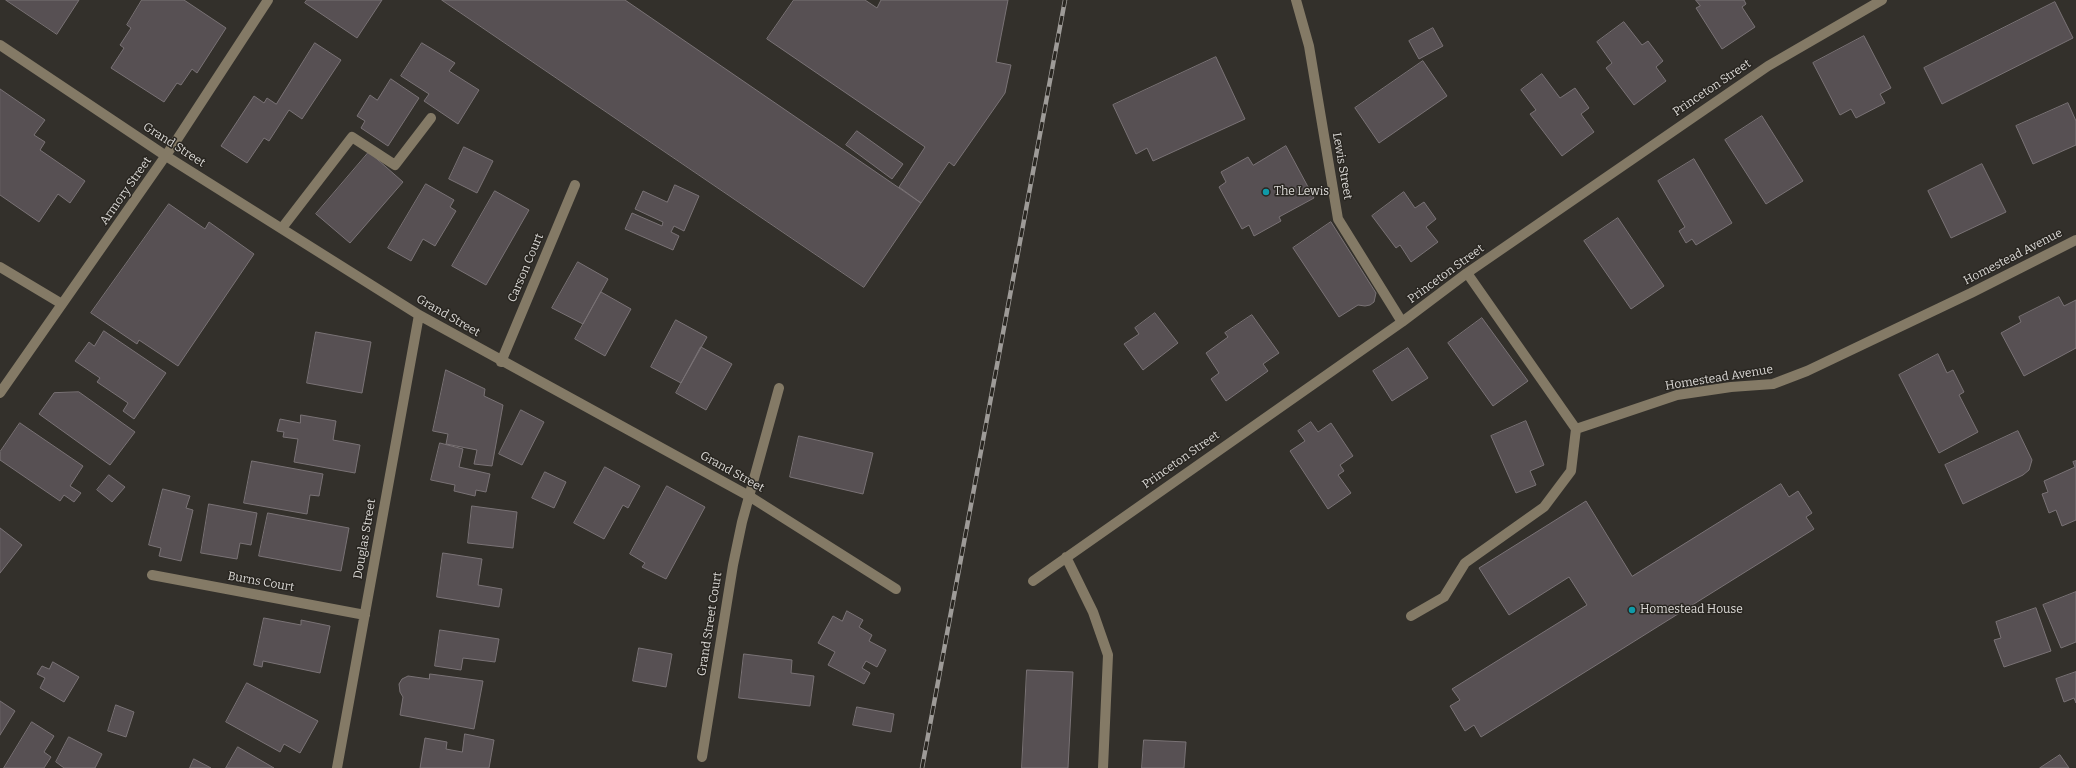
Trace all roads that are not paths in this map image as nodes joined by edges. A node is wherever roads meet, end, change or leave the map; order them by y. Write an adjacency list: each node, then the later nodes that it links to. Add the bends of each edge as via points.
1 (268, 0): 6 (street, Armory Street)
2 (1296, 0): 14 (street, Lewis Street, via 1309,46 1338,219)
3 (1882, 0): 11 (street, Princeton Street, via 1768,66)
4 (0, 45): 6 (street, Grand Street)
5 (431, 118): 8 (street, via 395,165 352,137)
6 (166, 156): 8 (street, Grand Street); 12 (street, Armory Street)
7 (575, 186): 15 (street, Carson Court)
8 (282, 228): 13 (street, Grand Street)
9 (2076, 240): 18 (street, Homestead Avenue, via 1807,371 1773,384 1677,395)
10 (0, 267): 12 (street)
11 (1467, 273): 14 (street, Princeton Street); 18 (street)
12 (62, 304): 17 (street, Armory Street)
13 (418, 315): 15 (street, Grand Street); 24 (street, Douglas Street)
14 (1402, 322): 20 (street, Princeton Street)
15 (501, 362): 19 (street, Grand Street)
16 (779, 388): 19 (street, Grand Street Court)
17 (0, 393)
18 (1576, 429): 25 (street, via 1571,471 1544,507 1465,562 1444,597)
19 (749, 496): 23 (street, Grand Street); 26 (street, Grand Street Court, via 733,565)
20 (1066, 557): 22 (street, Princeton Street); 28 (street, via 1094,612 1108,655)
21 (152, 575): 24 (street, Burns Court)
22 (1033, 581)
23 (896, 589)
24 (365, 615): 27 (street, Douglas Street)
25 (1411, 616)
26 (702, 757)
27 (337, 768)
28 (1103, 768)

